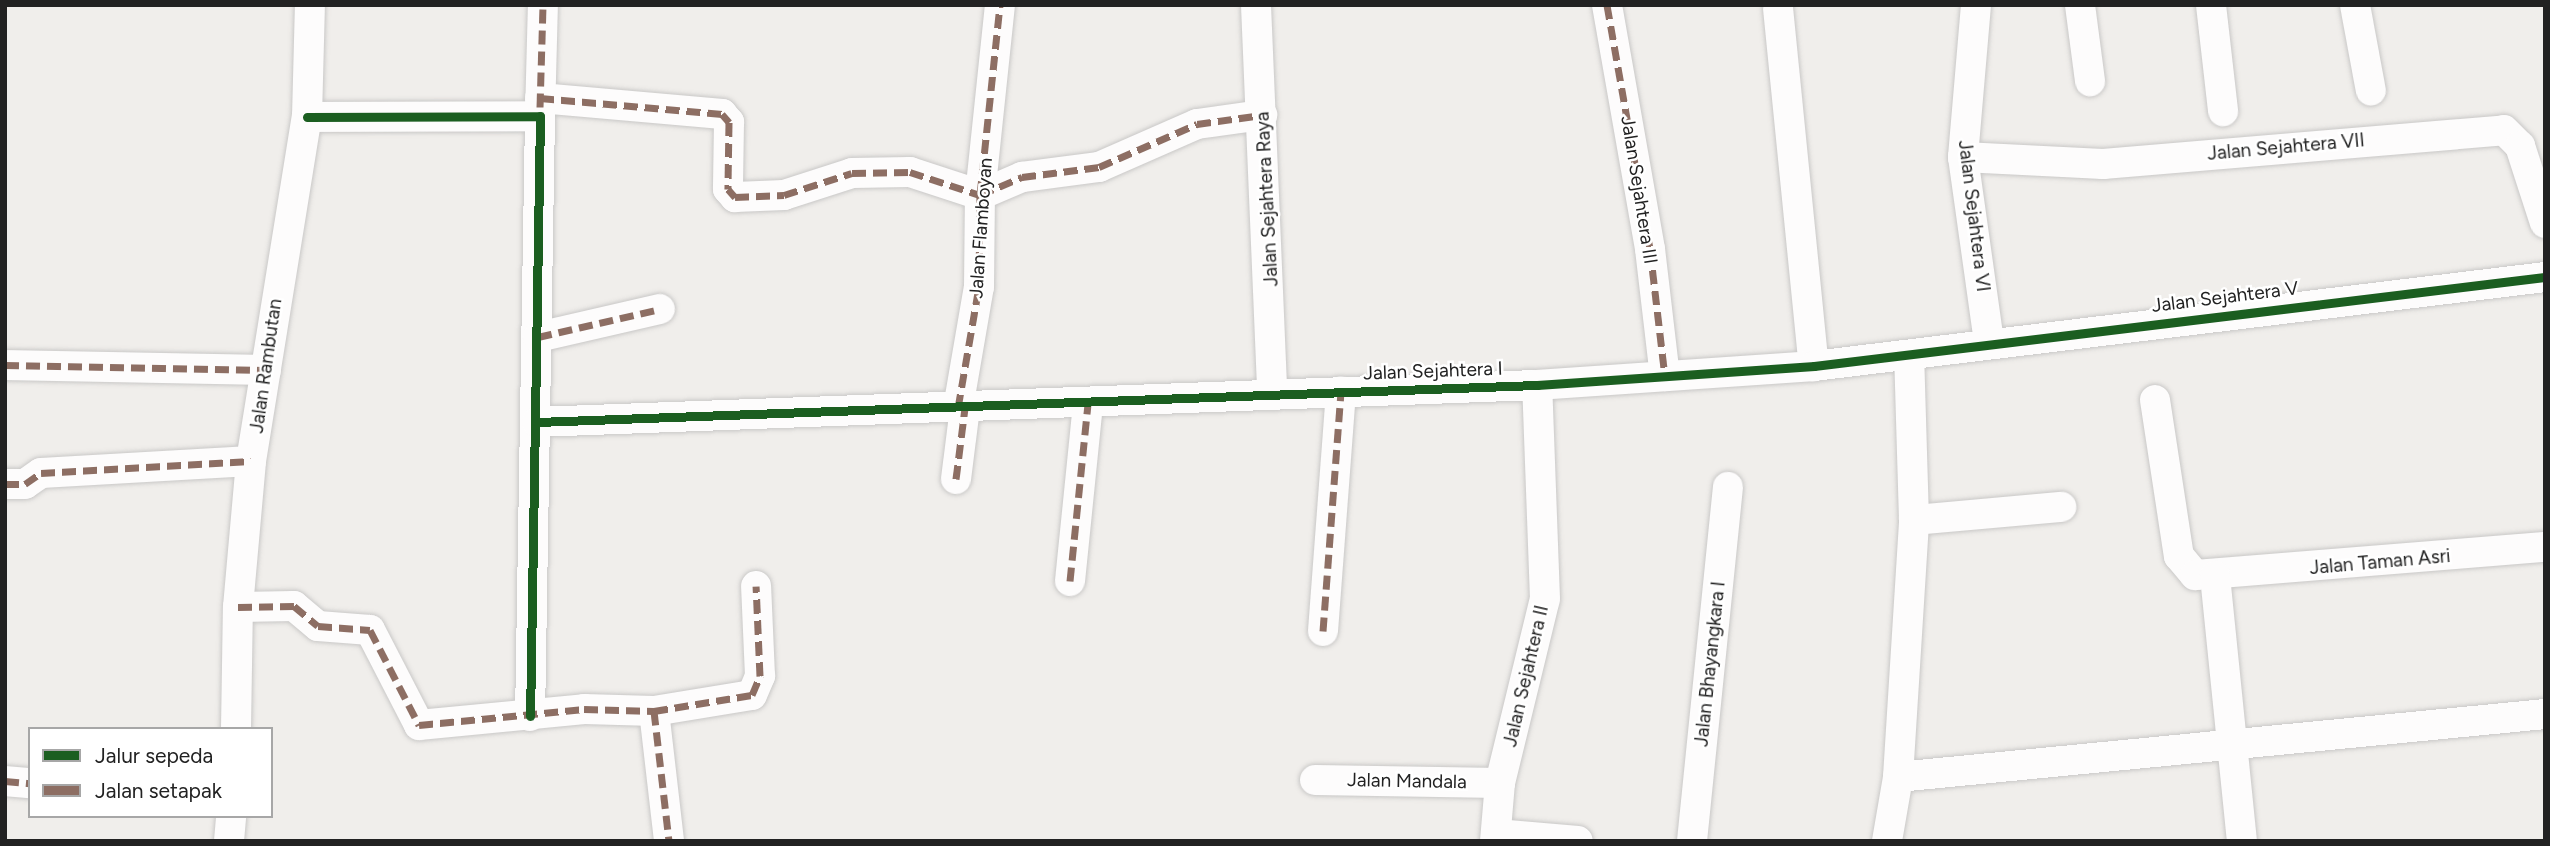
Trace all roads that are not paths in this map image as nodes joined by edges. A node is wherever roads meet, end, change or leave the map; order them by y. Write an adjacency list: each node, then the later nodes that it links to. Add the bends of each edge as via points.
1 (310, 5): 16 (street, Jalan Rambutan)
2 (543, 5): 13 (street)
3 (1000, 5): 18 (street, Jalan Flamboyan)
4 (1256, 5): 15 (street, Jalan Sejahtera Raya)
5 (1607, 5): 28 (street, Jalan Sejahtera III, via 1650,249)
6 (1976, 5): 17 (street, Jalan Sejahtera VI)
7 (2080, 5): 11 (street)
8 (2211, 5): 14 (street)
9 (2355, 5): 12 (street)
10 (1778, 8): 26 (street)
11 (2090, 81)
12 (2371, 91)
13 (540, 107): 16 (street); 18 (street, via 722,114 729,122 728,189 735,197 784,195 852,173 910,172); 22 (street)
14 (2223, 111)
15 (1262, 115): 18 (street, via 1197,124 1099,167 1022,177); 31 (street, Jalan Sejahtera Raya)
16 (307, 117): 27 (street, Jalan Rambutan)
17 (1963, 157): 19 (street, Jalan Sejahtera VII, via 2103,164 2504,130 2520,146); 23 (street, Jalan Sejahtera VI)
18 (980, 195): 34 (street, Jalan Flamboyan, via 979,287)
19 (2545, 223)
20 (2545, 277): 23 (street, Jalan Sejahtera V)
21 (660, 309): 22 (street)
22 (538, 337): 35 (street)
23 (1989, 343): 24 (street, Jalan Sejahtera V)
24 (1909, 356): 26 (street, Jalan Sejahtera I); 41 (street)
25 (5, 365): 27 (street)
26 (1814, 366): 28 (street, Jalan Sejahtera I)
27 (267, 370): 36 (street, Jalan Rambutan)
28 (1665, 376): 29 (street, Jalan Sejahtera I)
29 (1537, 385): 30 (street, Jalan Sejahtera I); 57 (street, Jalan Sejahtera II, via 1545,599)
30 (1341, 392): 31 (street, Jalan Sejahtera I); 47 (street)
31 (1272, 393): 33 (street, Jalan Sejahtera I)
32 (2155, 400): 43 (street, via 2179,556 2195,575)
33 (1088, 403): 34 (street, Jalan Sejahtera I); 44 (street)
34 (962, 408): 35 (street, Jalan Sejahtera I, via 822,407); 37 (street, Jalan Flamboyan)
35 (537, 422): 50 (street)
36 (251, 461): 38 (street, via 41,472 25,484); 46 (street, Jalan Rambutan)
37 (956, 479)
38 (5, 484)
39 (1728, 487): 63 (street, Jalan Bhayangkara I)
40 (2061, 507): 41 (street)
41 (1914, 520): 53 (street)
42 (2545, 547): 43 (street, Jalan Taman Asri)
43 (2215, 576): 52 (street)
44 (1070, 581)
45 (756, 586): 48 (street, via 760,676 752,695)
46 (238, 607): 50 (street, via 294,606 318,626 370,630 419,725); 51 (street, Jalan Rambutan)
47 (1323, 631)
48 (654, 711): 50 (street); 61 (street)
49 (2545, 714): 52 (street)
50 (530, 716)
51 (236, 727)
52 (2232, 742): 53 (street); 65 (street)
53 (1898, 777): 64 (street)
54 (1315, 780): 57 (street, Jalan Mandala)
55 (5, 781): 56 (street)
56 (28, 783)
57 (1500, 783): 59 (street, Jalan Sejahtera II)
58 (231, 818): 60 (street)
59 (1496, 838): 62 (street)
60 (229, 841)
61 (669, 841)
62 (1578, 841)
63 (1692, 841)
64 (1886, 841)
65 (2242, 841)

